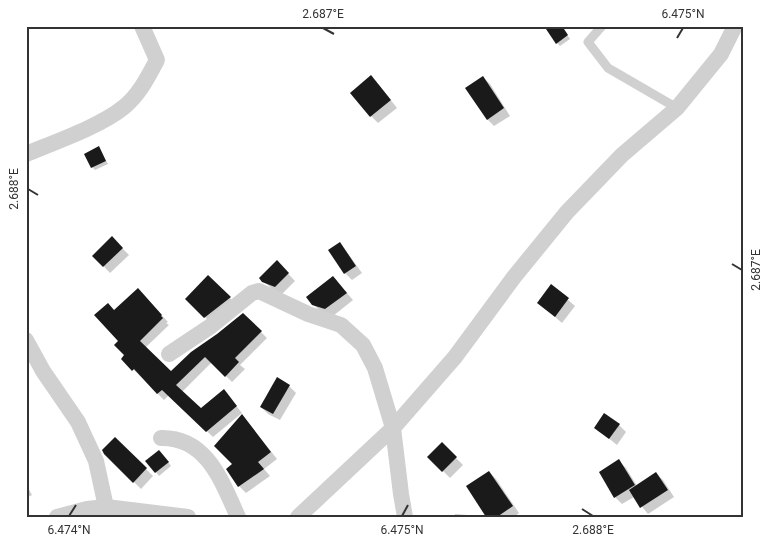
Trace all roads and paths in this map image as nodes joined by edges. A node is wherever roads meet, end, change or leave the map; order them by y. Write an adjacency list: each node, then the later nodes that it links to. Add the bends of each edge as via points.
1 (142, 26): 5 (street, via 157,60 145,83 124,107 104,120)
2 (602, 26): 4 (lane, via 588,42 608,68)
3 (736, 26): 4 (street, via 721,54)
4 (677, 108): 8 (street, via 622,155 567,212 514,276 455,357)
5 (26, 154)
6 (26, 340): 10 (street, via 78,422 96,461)
7 (169, 354): 8 (street, via 259,291 340,325 363,344 376,368)
8 (393, 428): 15 (street); 16 (street)
9 (161, 438): 14 (street, via 185,442 210,463 220,476)
10 (106, 507): 11 (street); 13 (street)
11 (87, 513): 12 (street)
12 (57, 517)
13 (188, 517)
14 (238, 517)
15 (298, 517)
16 (406, 517)

